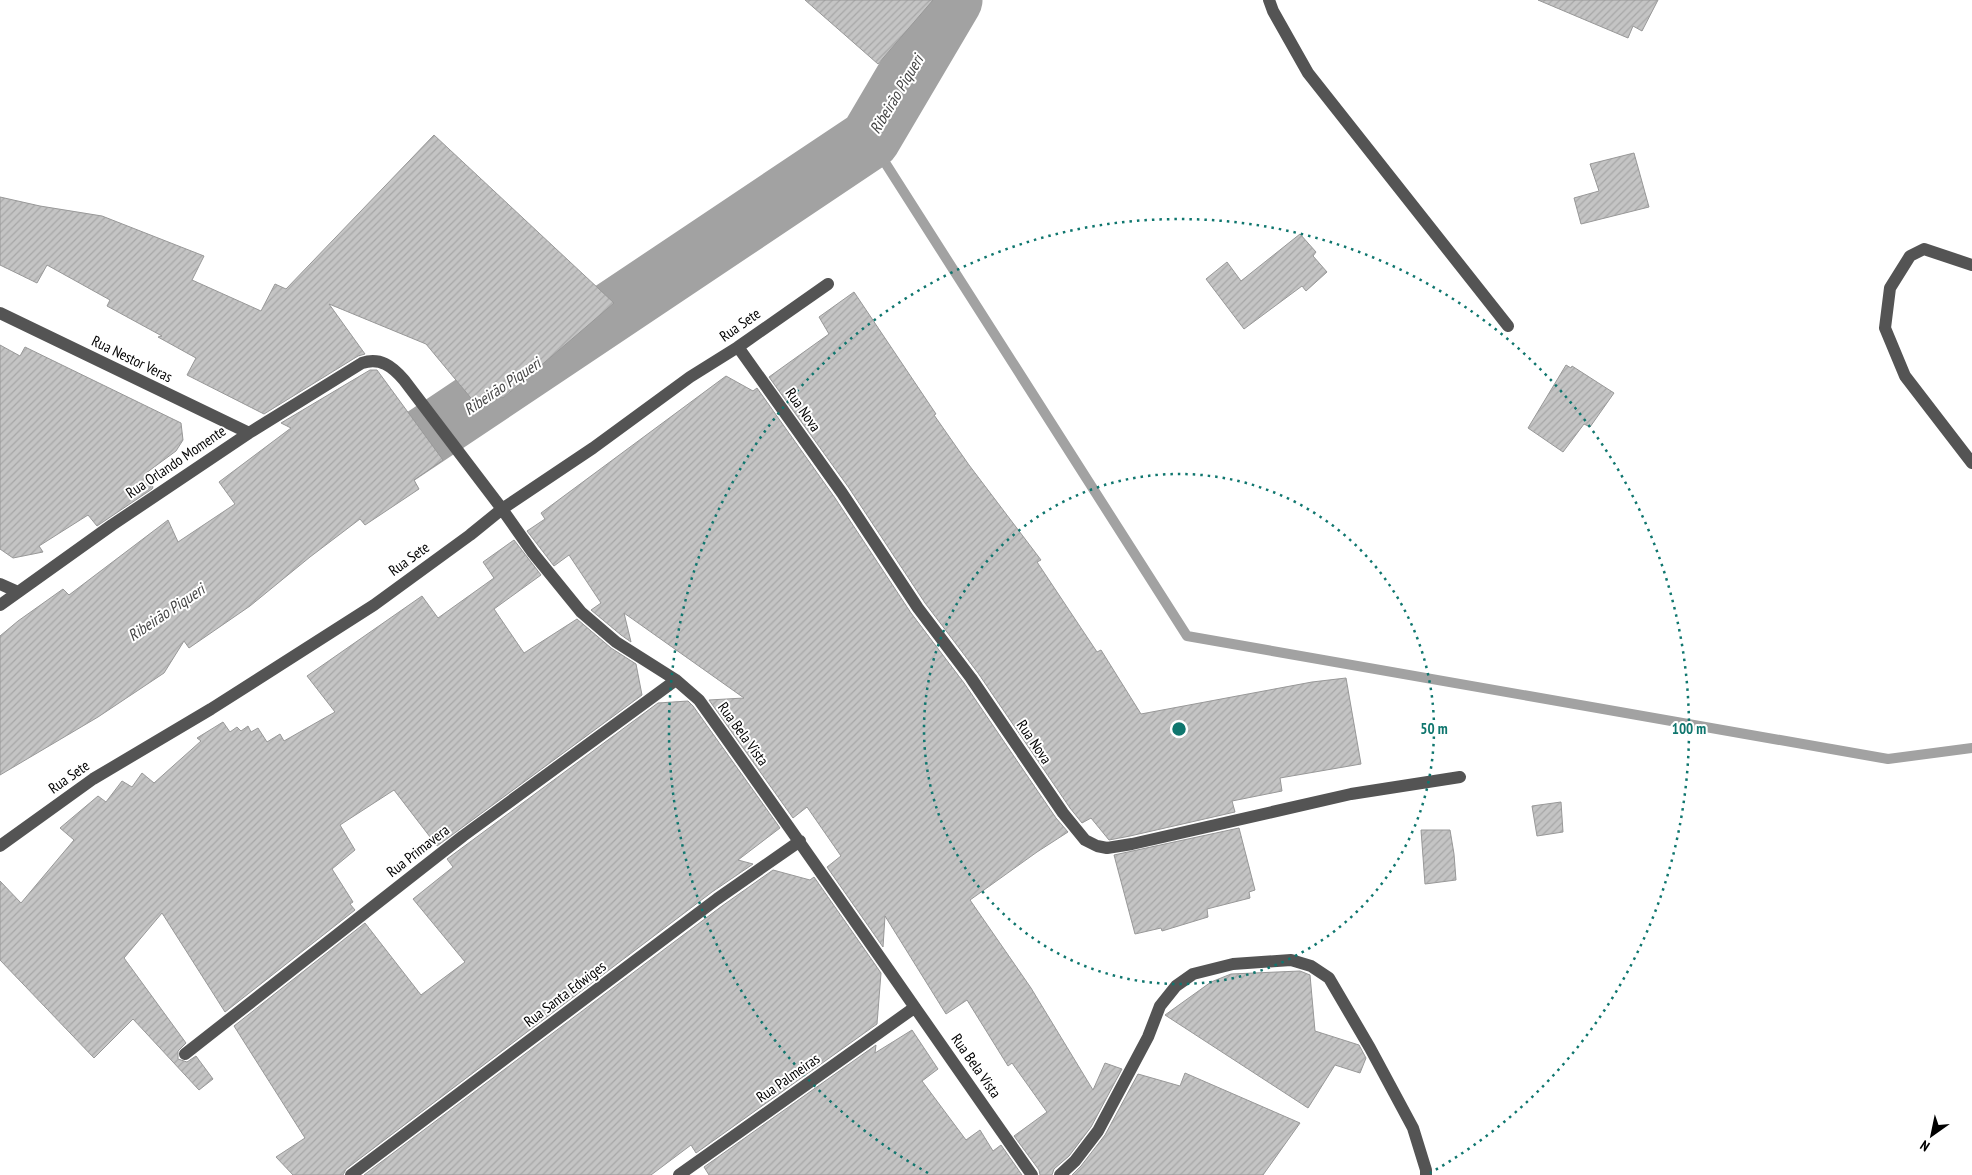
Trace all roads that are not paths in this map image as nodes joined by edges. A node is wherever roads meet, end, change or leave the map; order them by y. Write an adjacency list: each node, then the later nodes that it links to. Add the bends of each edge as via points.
1 (1269, 0): 5 (street, via 1272,11 1308,73)
2 (1972, 264): 9 (street, via 1924,249 1910,256 1890,288 1885,328 1905,376)
3 (828, 284): 6 (street, Rua Sete)
4 (0, 313): 8 (street, Rua Nestor Veras)
5 (1508, 326)
6 (738, 347): 10 (street, Rua Sete); 15 (street, Rua Nova, via 842,493 918,608 1085,840 1107,848 1132,844 1351,794)
7 (378, 361): 8 (street, Rua Orlando Momente, via 362,363); 10 (street, Rua Bela Vista, via 397,371)
8 (249, 433): 12 (street, Rua Orlando Momente)
9 (1972, 463)
10 (502, 509): 14 (street, Rua Bela Vista, via 581,612 616,642); 17 (street, Rua Sete, via 374,605 211,709 93,779)
11 (0, 584): 12 (street)
12 (18, 592): 13 (street, Rua Orlando Momente)
13 (0, 605)
14 (676, 680): 16 (street, Rua Bela Vista, via 699,700); 19 (street, Rua Primavera, via 463,836)
15 (1460, 777)
16 (800, 841): 18 (street, Rua Bela Vista); 20 (street, Rua Santa Edwiges, via 717,899)
17 (0, 846)
18 (914, 1008): 21 (street, Rua Palmeiras); 22 (street, Rua Bela Vista)
19 (185, 1054)
20 (351, 1175)
21 (679, 1175)
22 (1032, 1175)
23 (1060, 1175): 24 (street, via 1098,1130 1148,1037 1160,1006 1176,986 1193,974 1232,964 1291,960 1311,966 1329,978 1413,1128)
24 (1426, 1175)

